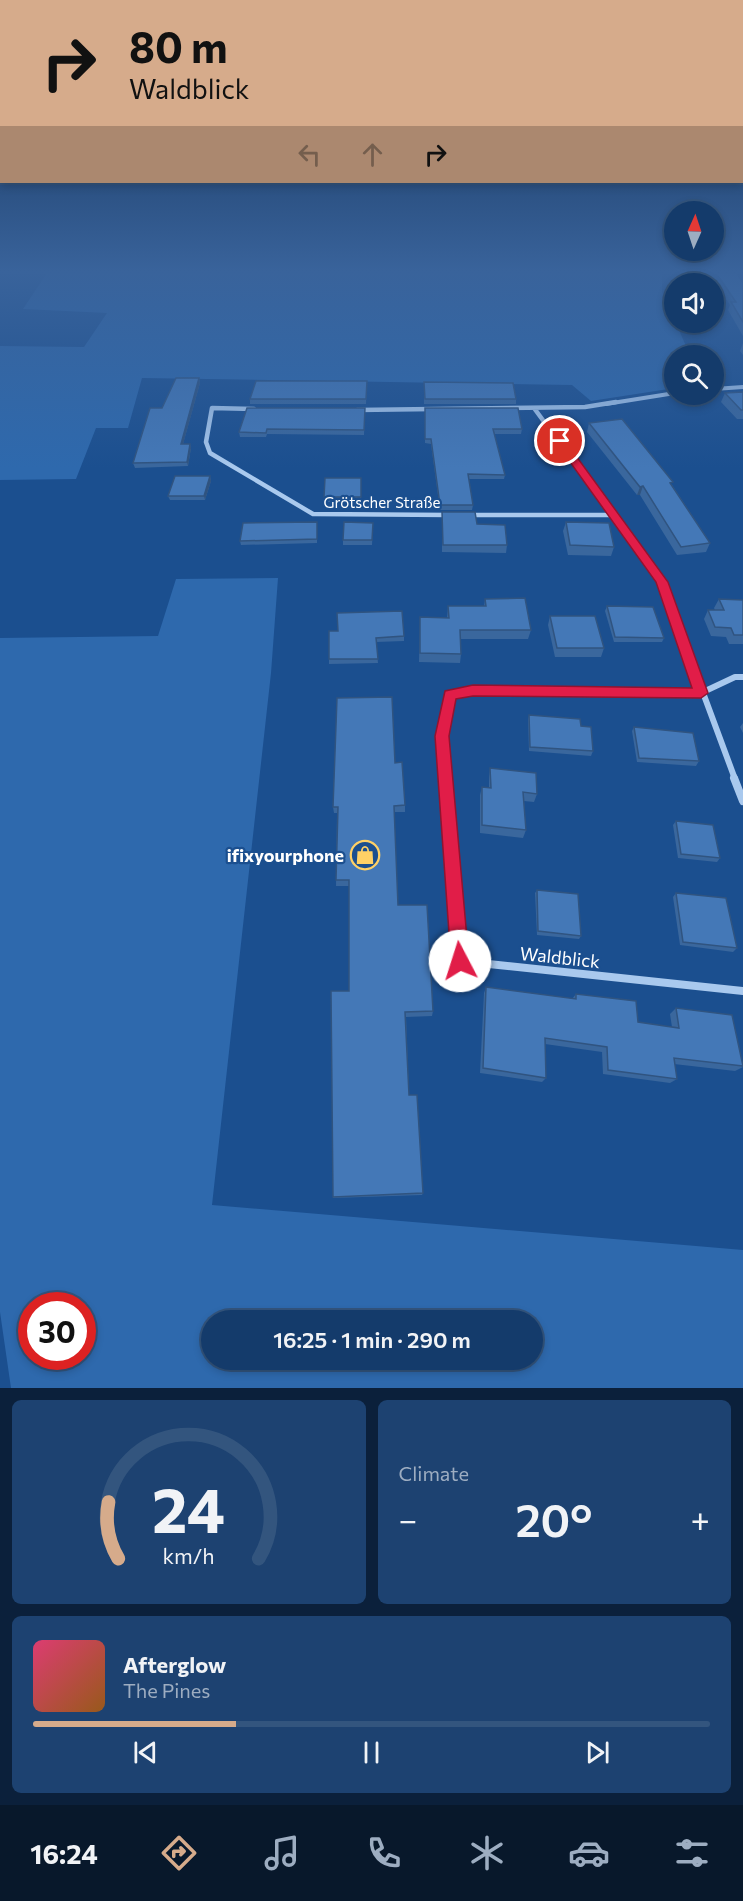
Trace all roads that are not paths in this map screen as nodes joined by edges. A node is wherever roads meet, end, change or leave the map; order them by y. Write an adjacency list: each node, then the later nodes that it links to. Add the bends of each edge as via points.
1 (743, 387): 2 (street)
2 (724, 388)
3 (664, 395): 4 (street, via 585,407)
4 (534, 408): 6 (street, via 426,406); 9 (street)
5 (259, 409): 7 (street, Grötscher Straße, via 212,408 206,442 210,453 313,514)
6 (351, 410)
7 (452, 515)
8 (464, 515): 9 (street, Grötscher Straße)
9 (614, 515): 11 (street, via 662,582)
10 (743, 677): 11 (street, Waldblick)
11 (701, 693): 12 (street); 13 (street, Waldblick, via 473,691 450,695 442,736 460,961)
12 (743, 801)
13 (743, 991)

